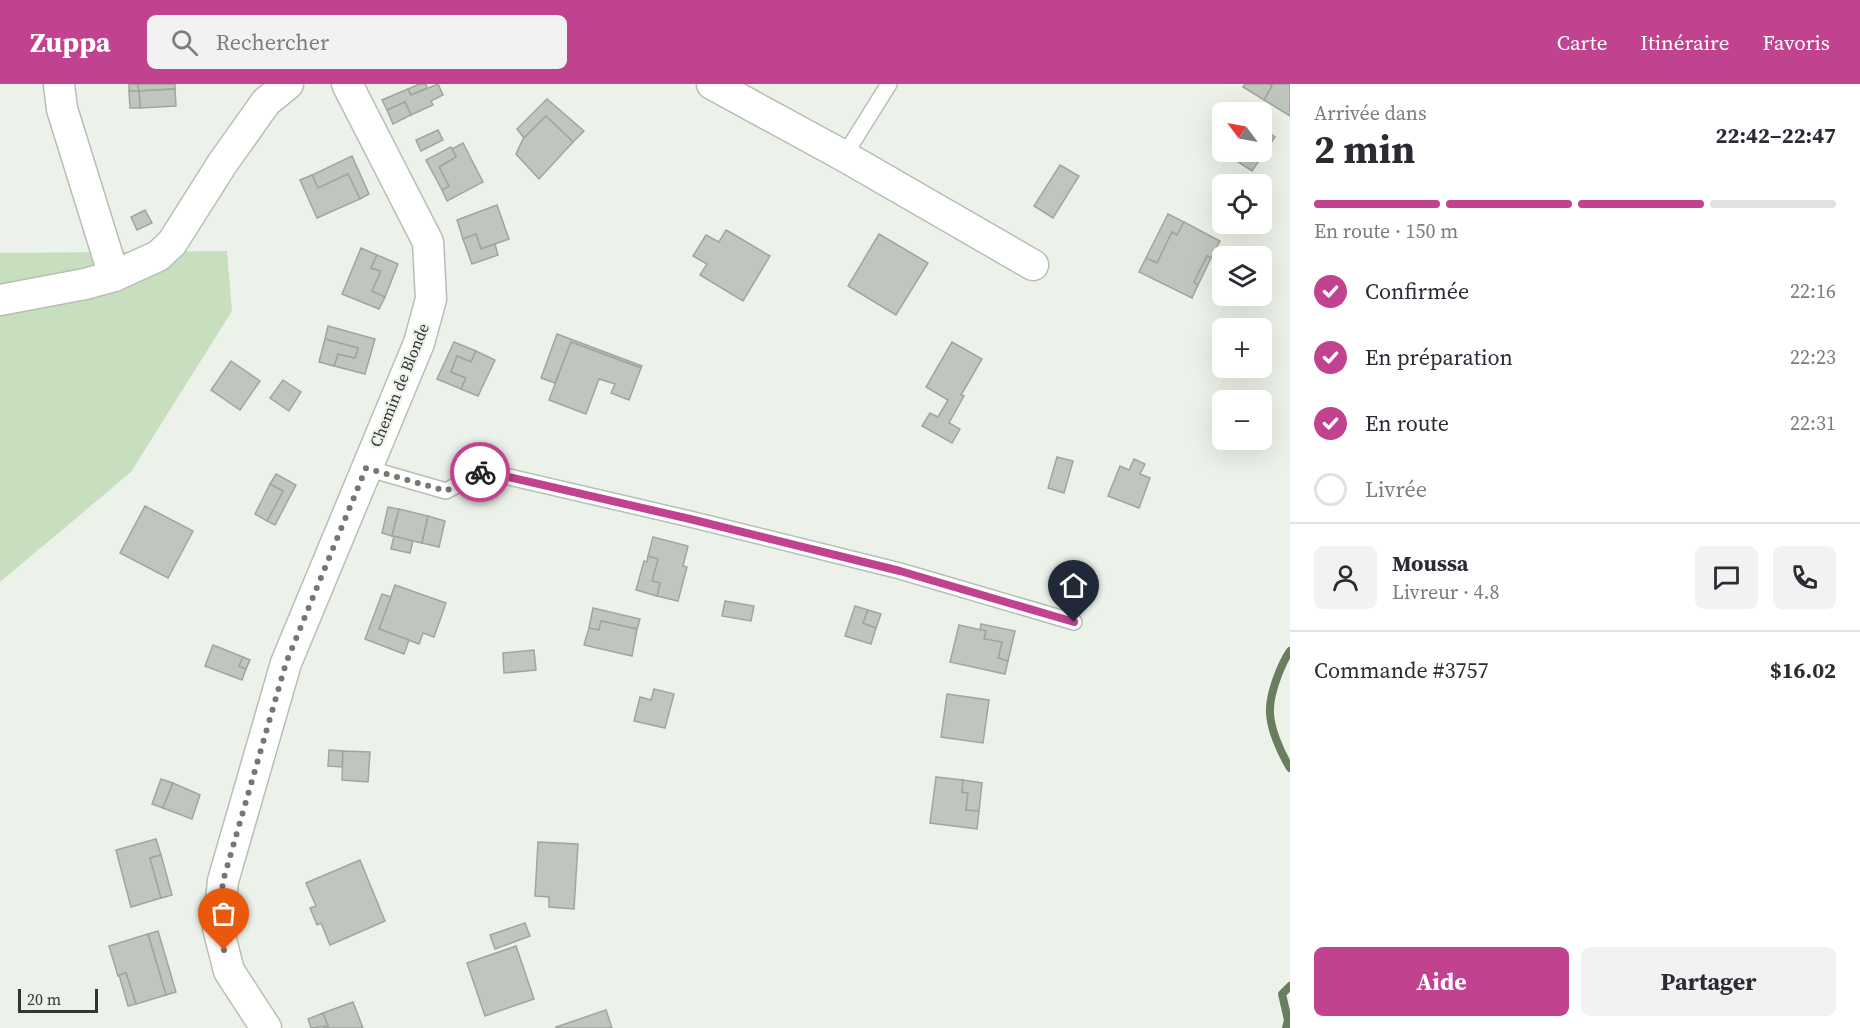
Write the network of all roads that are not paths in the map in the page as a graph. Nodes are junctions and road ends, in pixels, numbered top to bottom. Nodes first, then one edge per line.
1 (60, 84) edge
2 (288, 84) edge
3 (347, 84) edge
4 (712, 84) edge
5 (889, 84) edge
6 (844, 156) junction
7 (1033, 265) dead end
8 (114, 276) junction
9 (0, 300) edge
10 (366, 468) junction
11 (1074, 622) dead end
12 (266, 1028) edge

1 - 8 street
2 - 8 street
3 - 10 street, Chemin de Blonde
4 - 6 street
5 - 6 lane
6 - 7 street
8 - 9 street
10 - 11 lane
10 - 12 street, Chemin de Blonde

